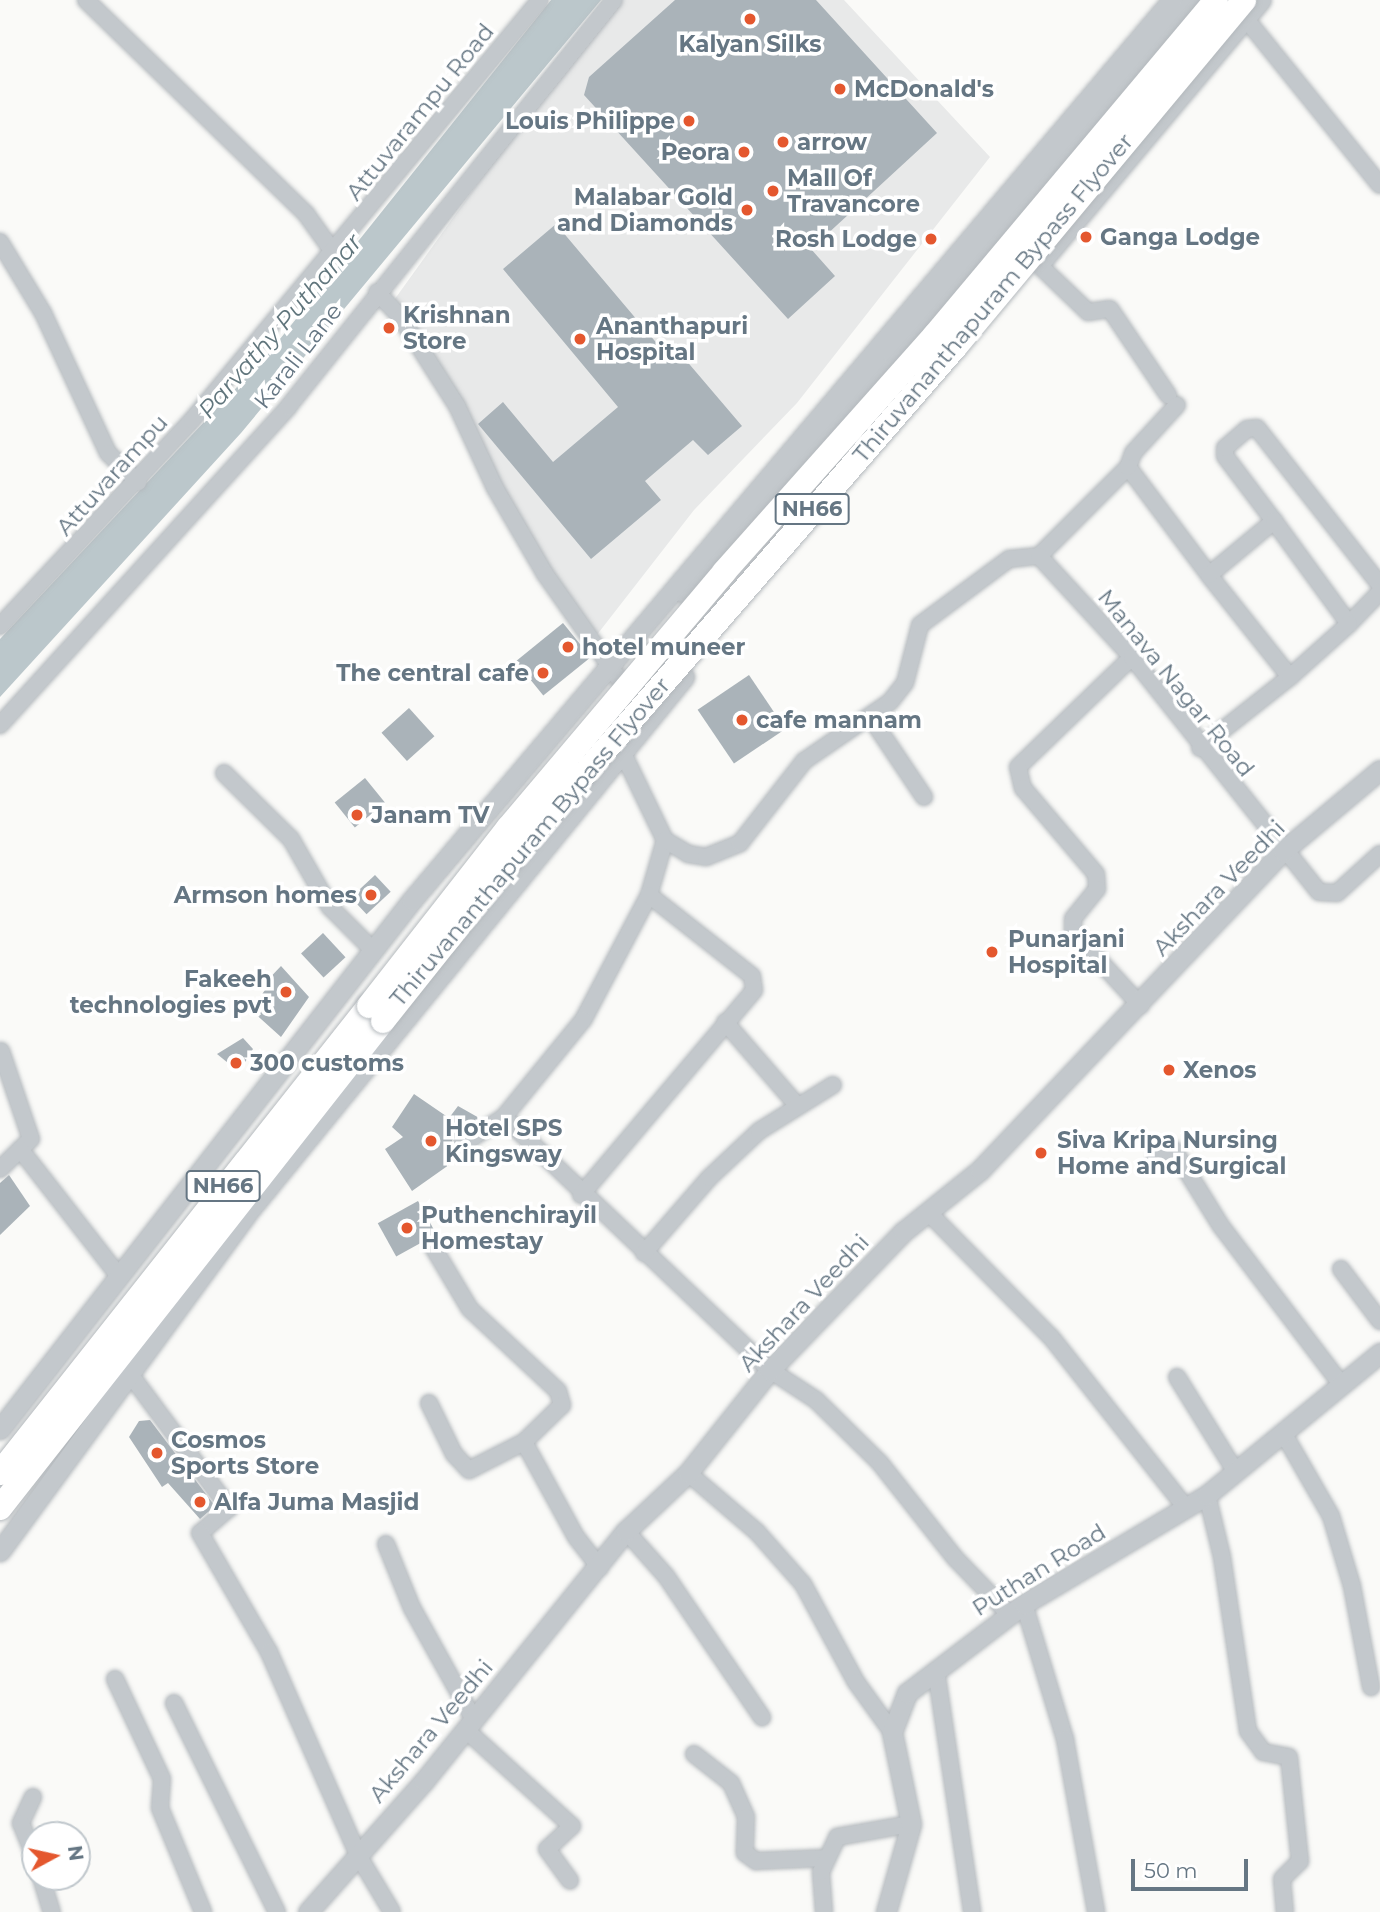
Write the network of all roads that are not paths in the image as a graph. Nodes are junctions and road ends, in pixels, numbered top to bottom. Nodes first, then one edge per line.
1 (86, 0) edge
2 (540, 0) edge
3 (614, 0) edge
4 (1172, 0) edge
5 (1194, 0) edge
6 (1216, 0) edge
7 (1261, 0) edge
8 (1156, 9) edge
9 (1245, 9) edge
10 (1380, 185) edge
11 (0, 242) edge
12 (334, 253) junction
13 (1039, 265) junction
14 (377, 292) junction
15 (1128, 467) junction
16 (138, 482) junction
17 (1274, 521) junction
18 (1039, 556) junction
19 (1209, 575) junction
20 (1380, 585) edge
21 (1380, 592) edge
22 (656, 605) junction
23 (1349, 624) junction
24 (0, 626) edge
25 (1132, 657) junction
26 (611, 661) junction
27 (1290, 677) junction
28 (666, 698) junction
29 (570, 712) junction
30 (871, 718) junction
31 (0, 725) edge
32 (1200, 748) junction
33 (620, 754) junction
34 (1380, 770) edge
35 (223, 773) dead end
36 (924, 797) dead end
37 (665, 840) junction
38 (1283, 851) junction
39 (1380, 855) edge
40 (649, 895) junction
41 (373, 950) junction
42 (1141, 1006) junction
43 (376, 1014) junction
44 (724, 1022) junction
45 (1, 1051) edge
46 (833, 1085) dead end
47 (796, 1104) junction
48 (504, 1118) junction
49 (461, 1145) dead end
50 (20, 1149) junction
51 (1156, 1158) dead end
52 (0, 1169) edge
53 (581, 1195) junction
54 (928, 1212) junction
55 (433, 1247) dead end
56 (644, 1253) junction
57 (1340, 1269) dead end
58 (118, 1275) junction
59 (1380, 1321) edge
60 (1380, 1353) edge
61 (770, 1370) junction
62 (130, 1374) junction
63 (1177, 1377) dead end
64 (1340, 1383) junction
65 (429, 1403) dead end
66 (0, 1429) edge
67 (1284, 1436) junction
68 (524, 1442) junction
69 (1236, 1472) junction
70 (0, 1473) edge
71 (688, 1473) junction
72 (1207, 1495) junction
73 (0, 1508) edge
74 (1186, 1508) junction
75 (626, 1531) junction
76 (386, 1544) dead end
77 (0, 1551) edge
78 (600, 1568) junction
79 (1017, 1609) junction
80 (936, 1671) junction
81 (115, 1679) dead end
82 (1371, 1687) dead end
83 (174, 1703) dead end
84 (762, 1717) dead end
85 (470, 1725) junction
86 (892, 1732) junction
87 (694, 1754) dead end
88 (33, 1797) dead end
89 (22, 1821) edge
90 (911, 1824) junction
91 (358, 1855) junction
92 (826, 1858) junction
93 (570, 1881) dead end
94 (45, 1891) edge
95 (52, 1912) edge
96 (203, 1912) edge
97 (278, 1912) edge
98 (308, 1912) edge
99 (392, 1912) edge
100 (824, 1912) edge
101 (886, 1912) edge
102 (972, 1912) edge
103 (1096, 1912) edge
104 (1285, 1912) edge

1 - 12 street
2 - 12 street, Attuvarampu Road
3 - 14 street, Karali Lane
4 - 8 street
5 - 22 street
6 - 43 highway, Thiruvananthapuram Bypass Flyover / NH66, bridge
7 - 9 street
8 - 22 street
9 - 10 street
9 - 13 street
9 - 43 highway, Thiruvananthapuram Bypass Flyover / NH66, bridge
11 - 16 street
12 - 16 street, Attuvarampu
13 - 15 street
13 - 28 street
14 - 26 street
14 - 31 street, Karali Lane
15 - 18 street
15 - 19 street
16 - 24 street, Attuvarampu
17 - 19 street
17 - 20 street
17 - 23 street
18 - 25 street, Manava Nagar Road
18 - 30 street
19 - 27 street
21 - 23 street
22 - 26 street
23 - 27 street
25 - 32 street, Manava Nagar Road
25 - 42 street
26 - 28 street
26 - 29 street
27 - 32 street
28 - 33 street
29 - 33 street
29 - 41 street
30 - 36 street
30 - 37 street
32 - 38 street, Manava Nagar Road
33 - 37 street
33 - 62 street
34 - 38 street, Akshara Veedhi
35 - 41 street
37 - 40 street
38 - 39 street, Manava Nagar Road
38 - 42 street, Akshara Veedhi
40 - 44 street
40 - 48 street
41 - 58 street
42 - 54 street, Akshara Veedhi
43 - 70 highway, Thiruvananthapuram Bypass Flyover / NH66
43 - 73 highway, Thiruvananthapuram Bypass Flyover / NH66
44 - 47 street
44 - 53 street
45 - 50 street
46 - 47 street
47 - 56 street
48 - 49 street
48 - 53 street
50 - 52 street
50 - 58 street
51 - 64 street
53 - 56 street
54 - 61 street, Akshara Veedhi
54 - 74 street
55 - 68 street
56 - 61 street
57 - 59 street
58 - 66 street
60 - 64 street, Puthan Road
61 - 71 street, Akshara Veedhi
61 - 79 street
62 - 77 street
62 - 91 street
63 - 69 street
64 - 67 street, Puthan Road
65 - 68 street
67 - 69 street, Puthan Road
67 - 82 street
68 - 78 street
69 - 72 street, Puthan Road
71 - 75 street, Akshara Veedhi
71 - 86 street
72 - 74 street, Puthan Road
72 - 104 street
74 - 79 street, Puthan Road
75 - 78 street, Akshara Veedhi
75 - 84 street
76 - 85 street
78 - 85 street, Akshara Veedhi
79 - 80 street, Puthan Road
79 - 103 street
80 - 86 street, Puthan Road
80 - 102 street
81 - 96 street
83 - 97 street
85 - 91 street, Akshara Veedhi
85 - 93 street
86 - 90 street
87 - 92 street
88 - 89 street
90 - 92 street
90 - 101 street
91 - 98 street, Akshara Veedhi
91 - 99 street
92 - 100 street
94 - 95 street

